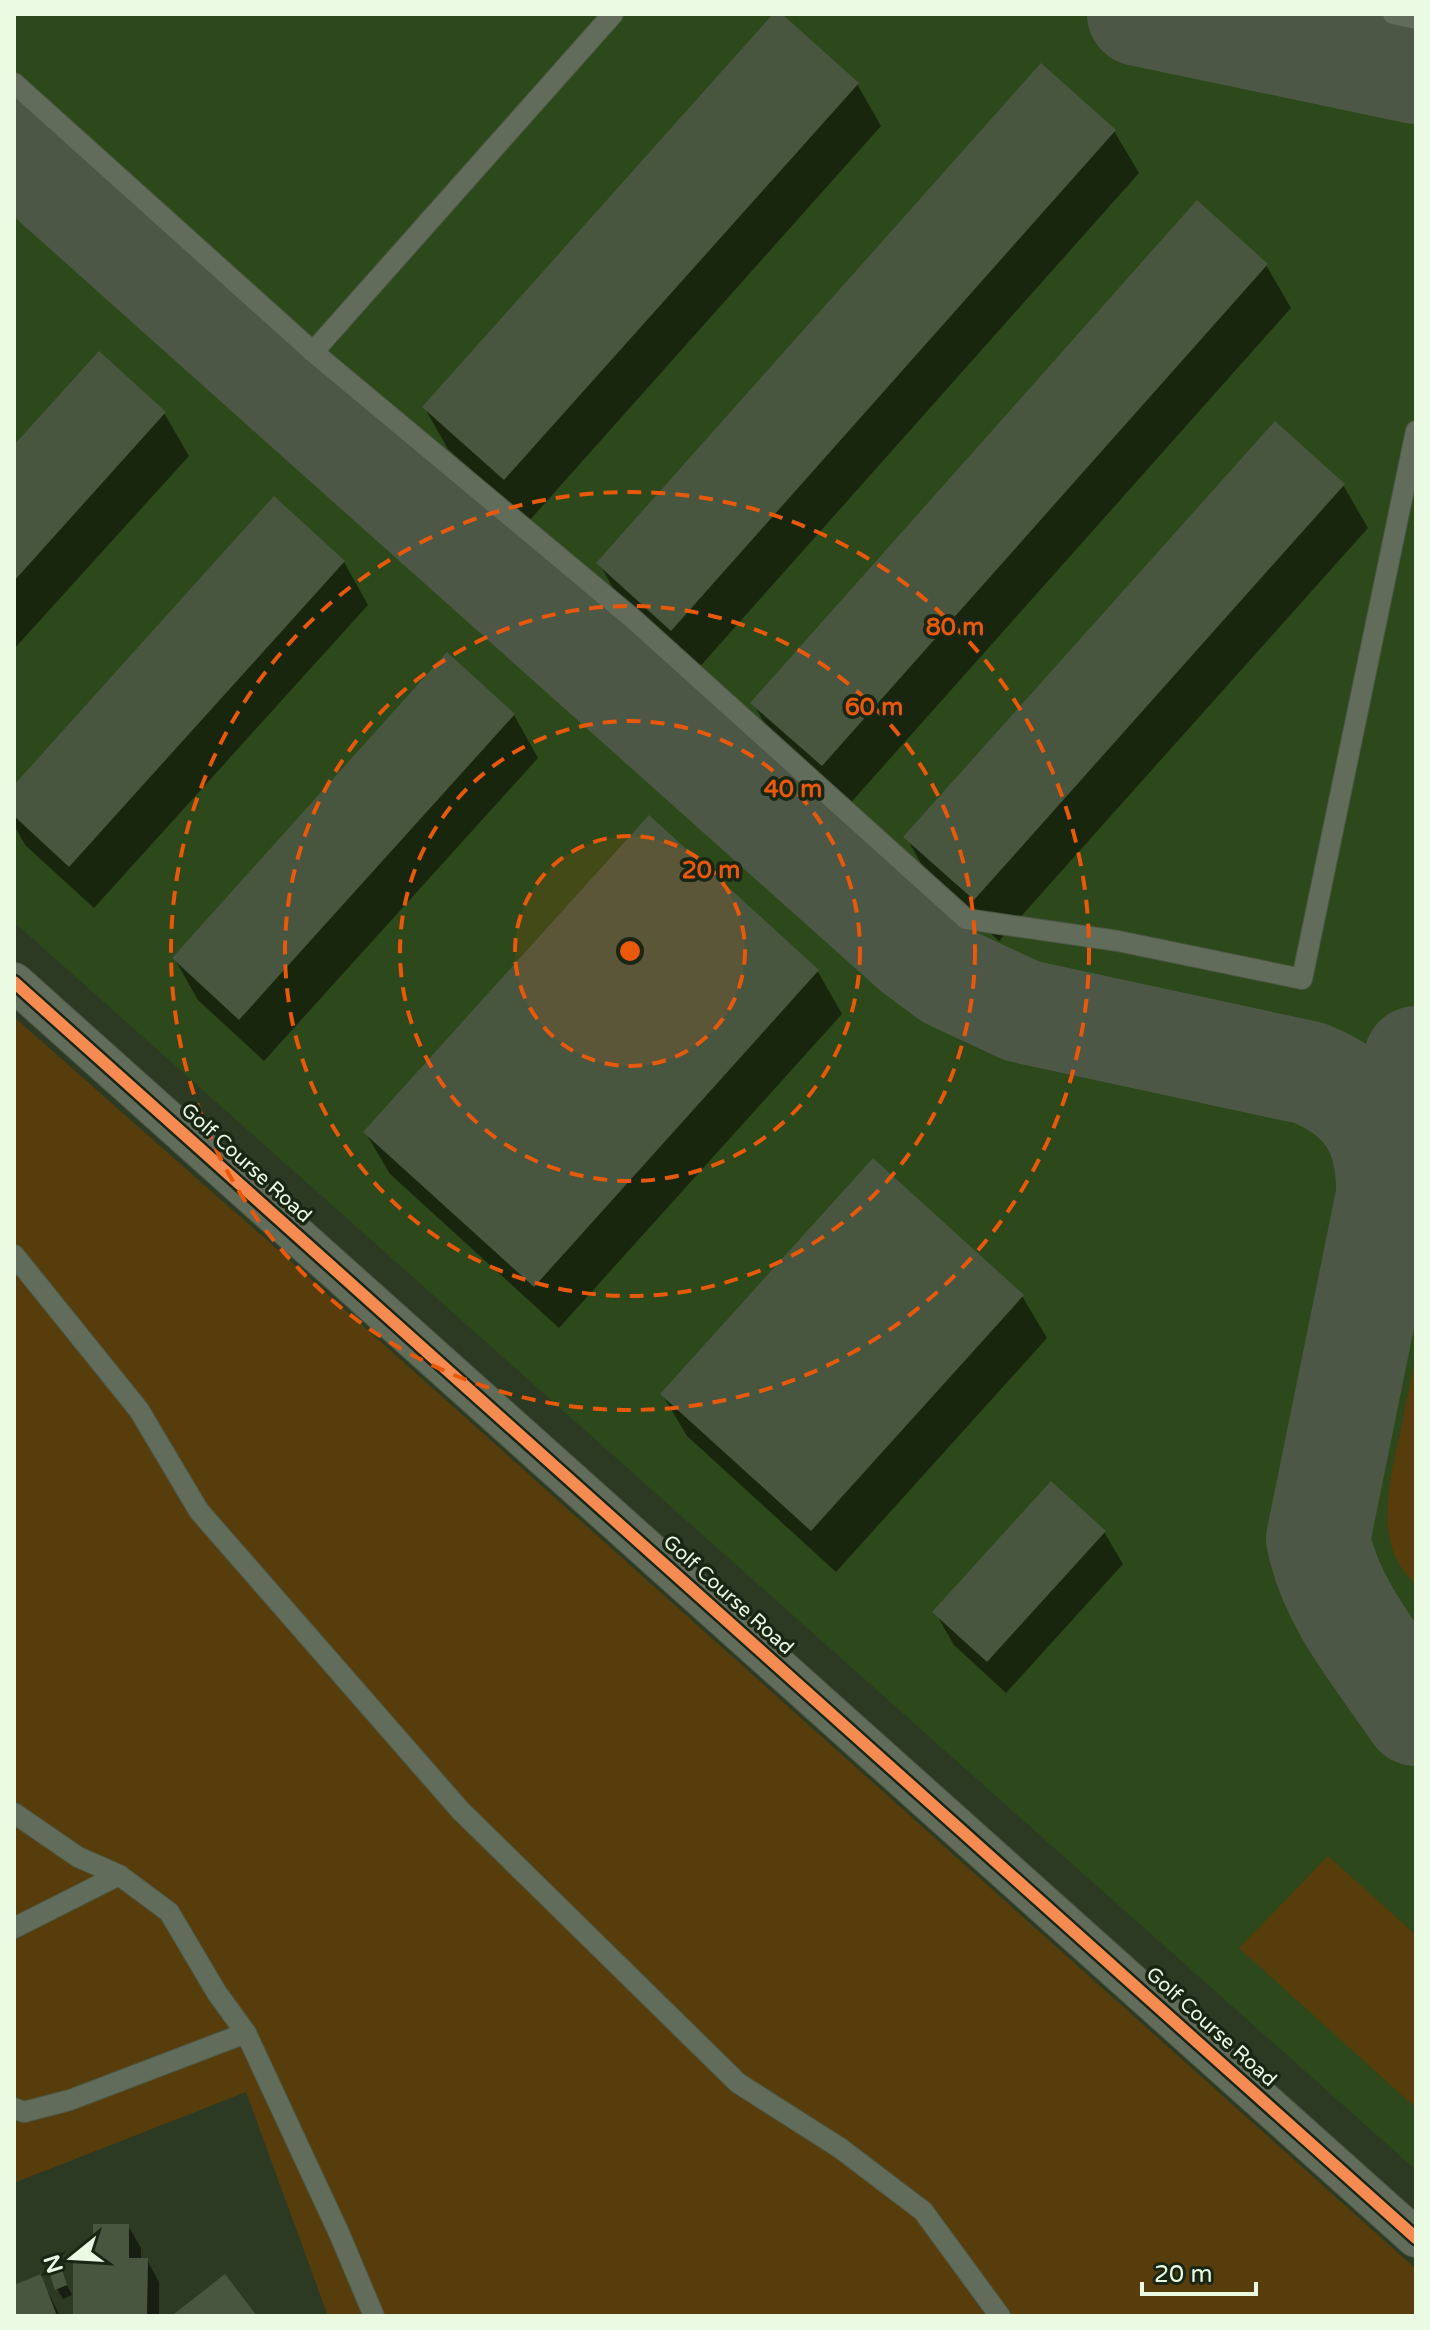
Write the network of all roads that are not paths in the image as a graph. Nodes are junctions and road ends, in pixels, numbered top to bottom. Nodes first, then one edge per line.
1 (613, 14) edge
2 (1393, 14) edge
3 (1416, 19) edge
4 (14, 83) edge
5 (313, 352) junction
6 (1416, 431) edge
7 (14, 982) edge
8 (14, 1255) edge
9 (14, 1813) edge
10 (119, 1875) junction
11 (14, 1928) edge
12 (246, 2033) junction
13 (14, 2108) edge
14 (1416, 2238) edge
15 (374, 2316) edge
16 (1000, 2316) edge

1 - 5 lane
2 - 3 lane
4 - 5 lane
5 - 6 lane
7 - 14 street, Golf Course Road
8 - 16 lane
9 - 10 lane
10 - 11 lane
10 - 12 lane
12 - 13 lane
12 - 15 lane

